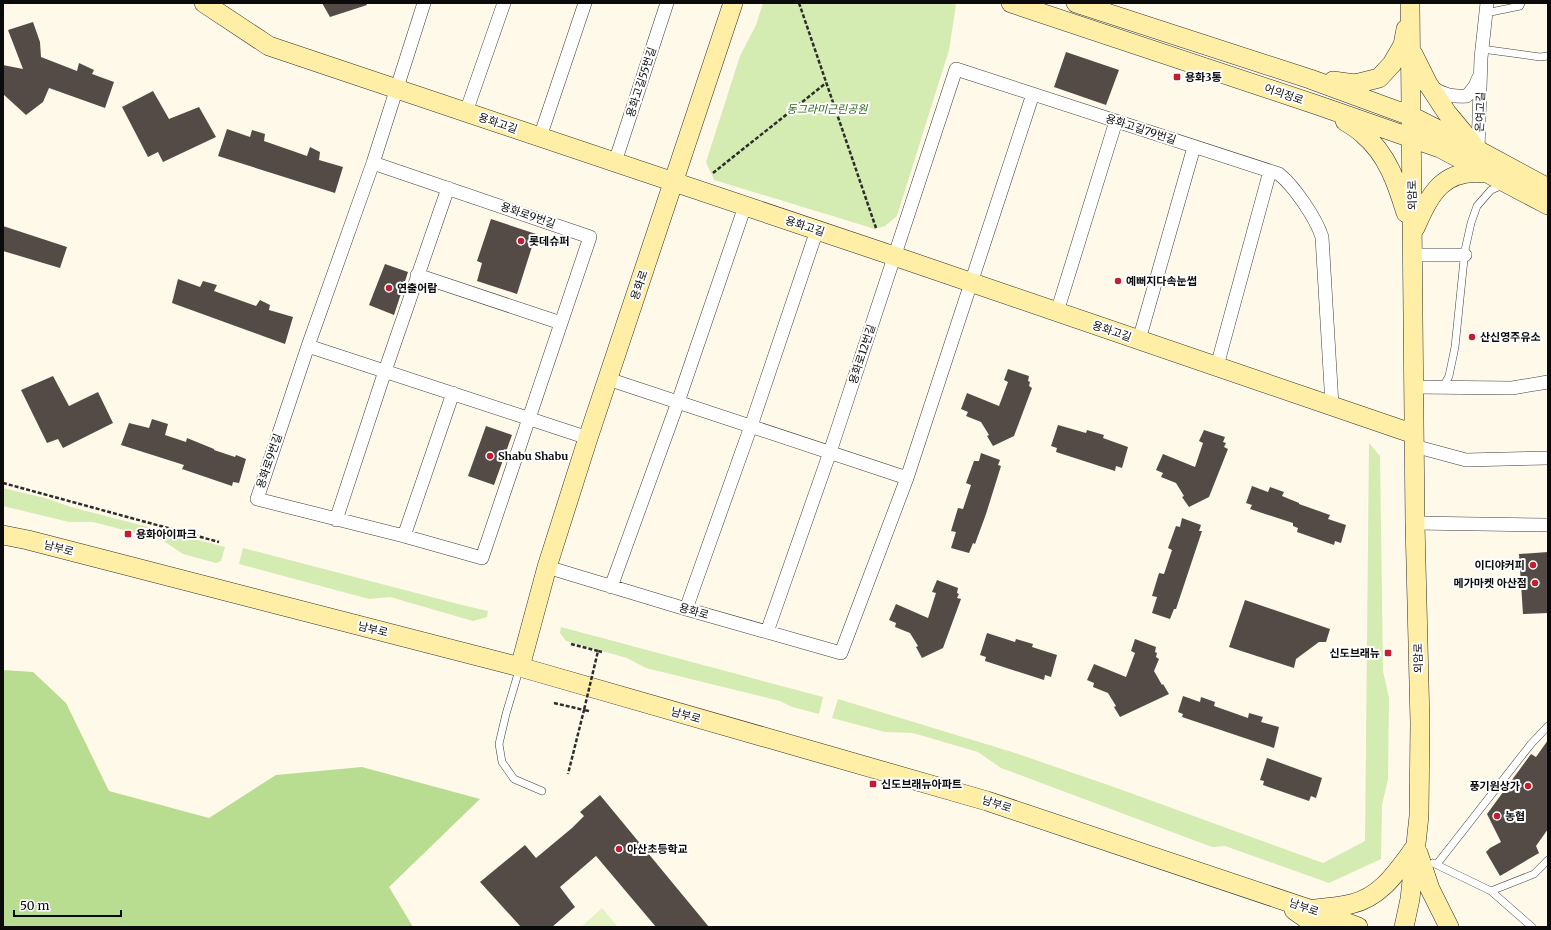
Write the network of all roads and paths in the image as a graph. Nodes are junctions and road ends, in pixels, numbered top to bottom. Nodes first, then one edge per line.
1 (204, 3) edge
2 (424, 3) edge
3 (504, 3) edge
4 (585, 3) edge
5 (667, 3) edge
6 (733, 3) edge
7 (798, 3) edge
8 (1011, 3) edge
9 (1076, 3) edge
10 (1521, 3) edge
11 (1410, 5) edge
12 (1487, 8) edge
13 (1482, 49) junction
14 (1411, 50) junction
15 (1548, 56) edge
16 (1481, 73) junction
17 (1310, 79) junction
18 (826, 83) junction
19 (1428, 84) junction
20 (396, 88) junction
21 (1033, 94) junction
22 (1320, 106) junction
23 (466, 112) junction
24 (1411, 116) junction
25 (1116, 121) junction
26 (540, 137) junction
27 (1412, 138) junction
28 (1194, 147) junction
29 (1478, 150) junction
30 (614, 162) junction
31 (373, 163) junction
32 (1270, 171) junction
33 (713, 173) dead end
34 (1488, 173) junction
35 (674, 182) junction
36 (1507, 183) junction
37 (448, 188) junction
38 (1548, 188) edge
39 (1548, 205) edge
40 (745, 206) junction
41 (876, 228) dead end
42 (817, 230) junction
43 (1412, 233) junction
44 (1413, 255) junction
45 (1465, 255) junction
46 (894, 256) junction
47 (417, 275) junction
48 (972, 283) junction
49 (1057, 312) junction
50 (561, 323) junction
51 (1139, 340) junction
52 (308, 346) junction
53 (1218, 366) junction
54 (385, 371) junction
55 (608, 379) junction
56 (1548, 382) edge
57 (1414, 387) junction
58 (1443, 387) junction
59 (453, 393) junction
60 (678, 402) junction
61 (1332, 405) junction
62 (528, 418) junction
63 (751, 426) junction
64 (588, 438) junction
65 (1414, 440) junction
66 (830, 452) junction
67 (1548, 458) edge
68 (907, 478) junction
69 (3, 483) edge
70 (336, 520) junction
71 (1415, 524) junction
72 (1548, 525) edge
73 (3, 535) edge
74 (404, 536) junction
75 (219, 542) dead end
76 (547, 567) junction
77 (611, 587) junction
78 (686, 609) junction
79 (767, 632) junction
80 (571, 644) dead end
81 (598, 651) junction
82 (602, 652) dead end
83 (520, 667) junction
84 (554, 703) dead end
85 (584, 710) junction
86 (589, 711) dead end
87 (1548, 726) edge
88 (568, 774) dead end
89 (542, 791) dead end
90 (1418, 852) junction
91 (1548, 860) edge
92 (1437, 864) junction
93 (1491, 891) junction
94 (1315, 918) edge
95 (1358, 927) edge
96 (1404, 927) edge
97 (1449, 927) edge
98 (1532, 927) edge

1 - 20 street, 용화고길
2 - 20 street
3 - 23 street
4 - 26 street
5 - 30 street, 용화고길55번길
6 - 35 street, 용화로
7 - 18 path
8 - 22 street, 어의정로
9 - 17 street, 어의정로
10 - 12 lane
11 - 14 street, 외암로
11 - 17 street
12 - 13 street, 온여고길
13 - 15 lane
13 - 16 street, 온여고길
14 - 19 street
14 - 24 street, 외암로
16 - 19 street, 온여고길
16 - 29 street, 온여고길
17 - 24 street, 어의정로
18 - 33 path
18 - 41 path
19 - 29 street
20 - 23 street, 용화고길
20 - 31 street, 용화로9번길
21 - 25 street, 용화고길79번길
21 - 46 street, 용화고길79번길
21 - 48 street
22 - 27 street, 어의정로
22 - 43 street
23 - 26 street, 용화고길
24 - 27 street, 외암로
24 - 29 street, 어의정로
25 - 28 street, 용화고길79번길
25 - 49 street
26 - 30 street, 용화고길
27 - 34 street, 어의정로
27 - 43 street, 외암로
28 - 32 street, 용화고길79번길
28 - 51 street
29 - 38 street, 어의정로
30 - 35 street, 용화고길
31 - 37 street, 용화로9번길
31 - 52 street, 용화로9번길
32 - 53 street
32 - 61 street, 용화고길79번길
34 - 36 street, 어의정로
34 - 43 street
35 - 40 street, 용화고길
35 - 55 street, 용화로
36 - 39 street, 어의정로
36 - 45 lane
37 - 47 street
37 - 50 street, 용화로9번길
40 - 42 street, 용화고길
40 - 60 street
42 - 46 street, 용화고길
42 - 63 street
43 - 44 street, 외암로
44 - 45 street
44 - 57 street, 외암로
45 - 58 lane
46 - 48 street, 용화고길
46 - 66 street, 용화로12번길
47 - 50 street
47 - 54 street
48 - 49 street, 용화고길
48 - 68 street
49 - 51 street, 용화고길
50 - 62 street, 용화로9번길
51 - 53 street, 용화고길
52 - 54 street
52 - 70 street, 용화로9번길
53 - 61 street, 용화고길
54 - 59 street
54 - 70 street
55 - 60 street
55 - 64 street, 용화로
56 - 58 street
57 - 58 street
57 - 65 street, 외암로
59 - 62 street
59 - 74 street
60 - 63 street
60 - 77 street
61 - 65 street, 용화고길
62 - 64 street
62 - 74 street, 용화로9번길
63 - 66 street
63 - 78 street
64 - 76 street, 용화로
65 - 67 street
65 - 71 street, 외암로
66 - 68 street
66 - 79 street, 용화로12번길
68 - 79 street, 용화로
69 - 75 path
70 - 74 street, 용화로9번길
71 - 72 street
71 - 90 street, 외암로
73 - 83 street, 남부로
76 - 77 street, 용화로
76 - 83 street, 용화로
77 - 78 street, 용화로
78 - 79 street, 용화로
80 - 81 path
81 - 82 path, bridge
81 - 85 path, bridge
83 - 89 lane
83 - 94 street, 남부로
84 - 85 path
85 - 86 path, bridge
85 - 88 path
87 - 92 lane
90 - 92 lane
90 - 94 street
90 - 96 street, 외암로
90 - 97 street
91 - 93 lane
92 - 93 lane
93 - 98 lane
94 - 95 street, 남부로

